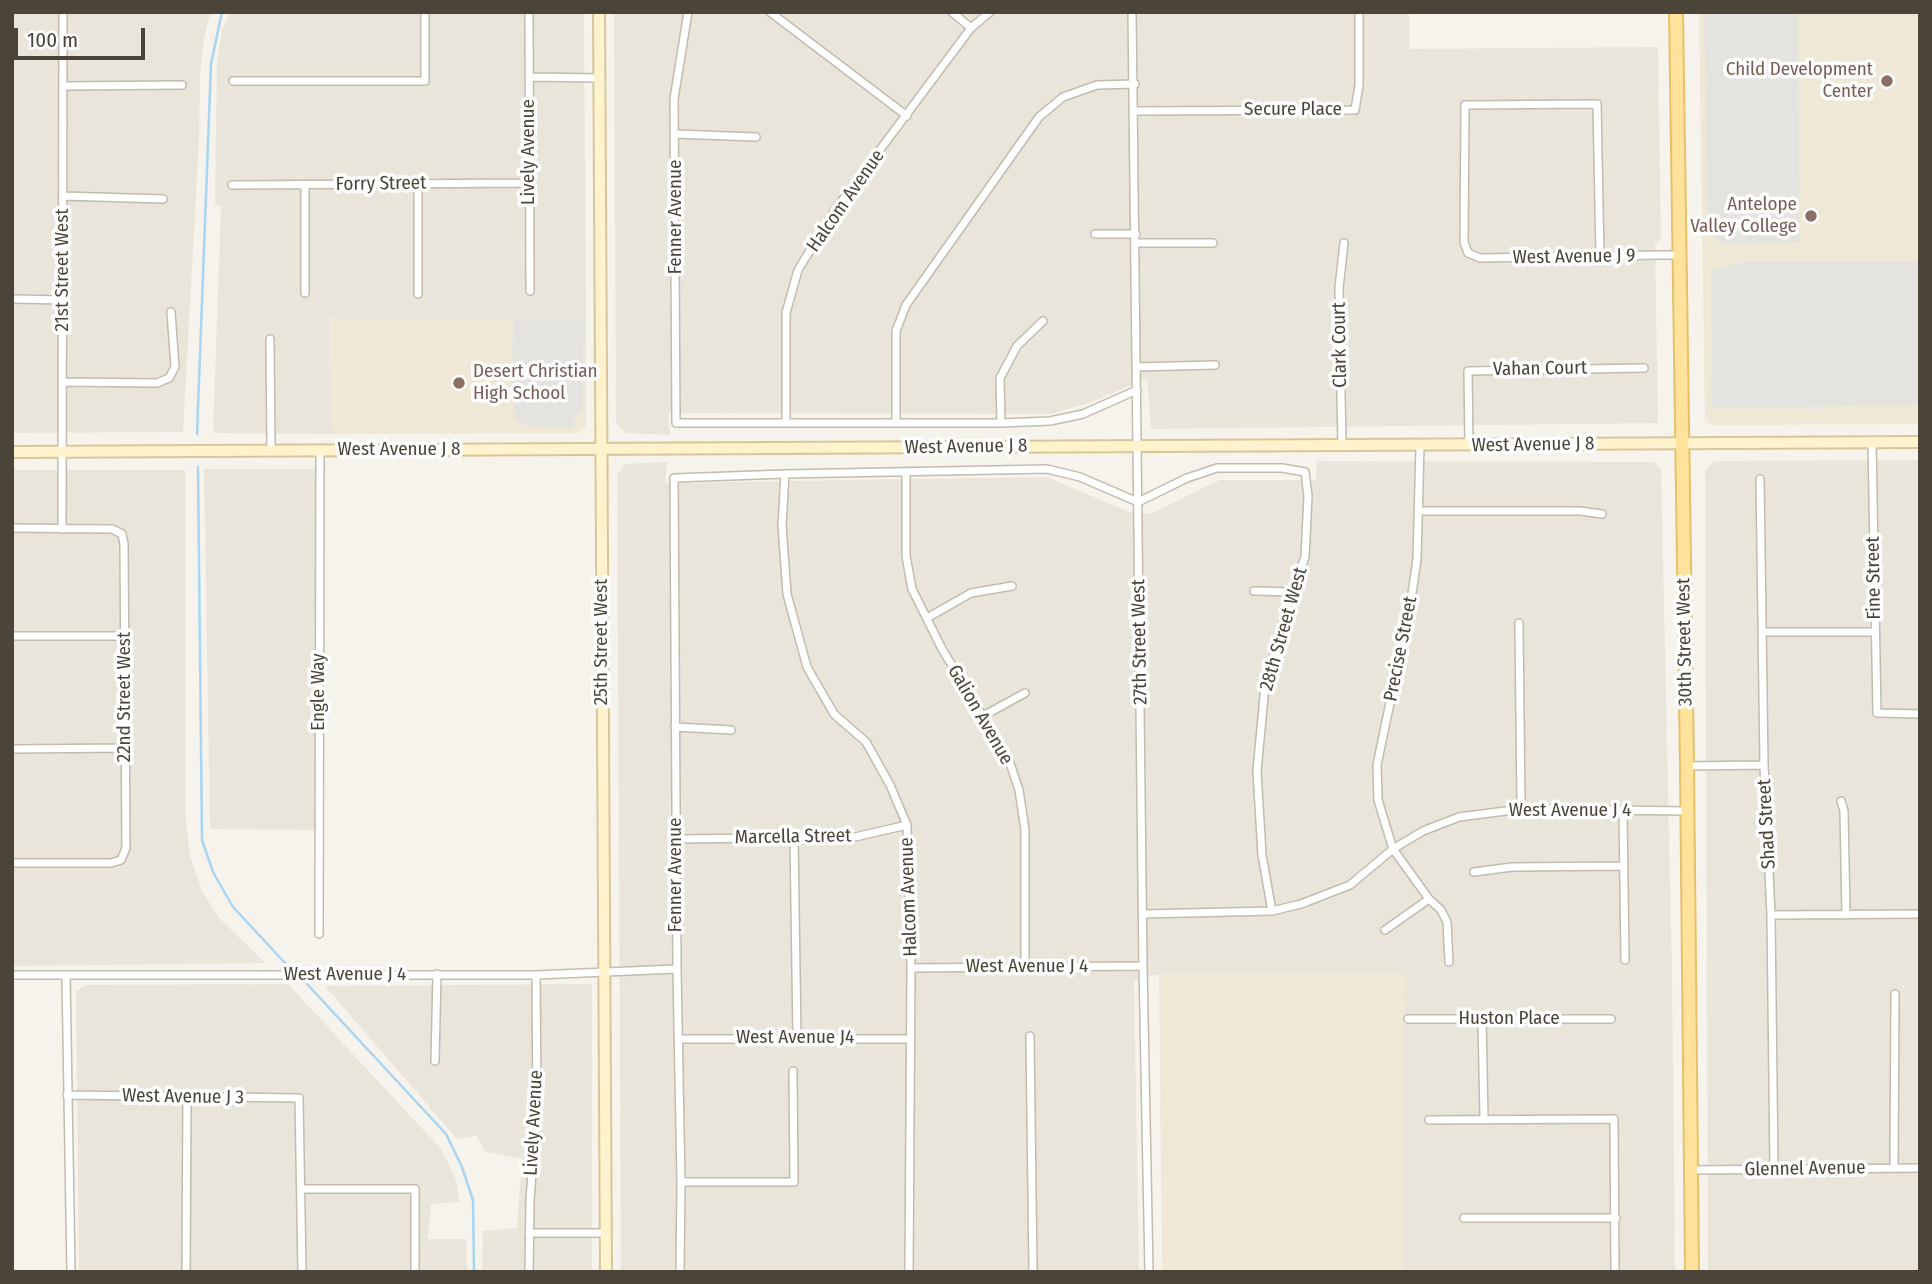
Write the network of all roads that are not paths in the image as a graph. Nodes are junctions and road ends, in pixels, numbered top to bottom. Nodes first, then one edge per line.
1 (63, 12) edge
2 (425, 12) edge
3 (529, 12) edge
4 (599, 12) edge
5 (688, 12) edge
6 (770, 12) edge
7 (952, 12) edge
8 (990, 12) edge
9 (1132, 12) edge
10 (1359, 12) edge
11 (1676, 12) edge
12 (971, 28) junction
13 (529, 77) junction
14 (600, 78) junction
15 (233, 81) dead end
16 (1135, 84) junction
17 (182, 85) dead end
18 (64, 86) junction
19 (1134, 111) junction
20 (907, 116) junction
21 (676, 134) junction
22 (756, 136) dead end
23 (418, 183) junction
24 (529, 183) junction
25 (232, 185) dead end
26 (305, 185) junction
27 (63, 196) junction
28 (163, 198) dead end
29 (1095, 234) dead end
30 (1136, 234) junction
31 (1136, 243) junction
32 (1213, 243) dead end
33 (1344, 243) dead end
34 (1680, 255) junction
35 (1600, 256) junction
36 (530, 291) dead end
37 (305, 293) dead end
38 (418, 294) dead end
39 (12, 299) edge
40 (64, 300) junction
41 (171, 312) dead end
42 (1043, 321) dead end
43 (270, 339) dead end
44 (1215, 365) dead end
45 (1137, 367) junction
46 (1644, 368) dead end
47 (64, 382) junction
48 (1137, 390) junction
49 (896, 422) junction
50 (786, 423) junction
51 (1001, 423) junction
52 (1872, 442) junction
53 (1920, 442) edge
54 (1681, 443) junction
55 (1138, 446) junction
56 (1342, 446) junction
57 (1420, 446) junction
58 (1469, 446) junction
59 (271, 450) junction
60 (320, 450) junction
61 (602, 450) junction
62 (12, 452) edge
63 (63, 452) junction
64 (906, 472) junction
65 (785, 474) junction
66 (1760, 479) dead end
67 (1138, 502) junction
68 (1419, 511) junction
69 (1602, 514) dead end
70 (12, 528) edge
71 (62, 529) junction
72 (1012, 586) dead end
73 (1254, 591) dead end
74 (1292, 592) junction
75 (927, 618) junction
76 (1519, 623) dead end
77 (1762, 632) junction
78 (1875, 632) junction
79 (12, 636) edge
80 (125, 636) junction
81 (1025, 693) dead end
82 (1920, 714) edge
83 (983, 716) junction
84 (675, 727) junction
85 (731, 730) dead end
86 (125, 748) junction
87 (12, 749) edge
88 (1765, 765) junction
89 (1687, 766) junction
90 (1841, 801) dead end
91 (1521, 809) junction
92 (1623, 811) junction
93 (1688, 811) junction
94 (907, 825) junction
95 (794, 838) junction
96 (677, 839) junction
97 (1393, 849) junction
98 (12, 863) edge
99 (1624, 866) junction
100 (1474, 872) dead end
101 (1429, 899) junction
102 (1272, 911) junction
103 (1143, 914) junction
104 (1920, 914) edge
105 (1771, 915) junction
106 (1846, 915) junction
107 (1385, 930) dead end
108 (318, 934) dead end
109 (1625, 960) dead end
110 (1449, 962) dead end
111 (1143, 966) junction
112 (1025, 967) junction
113 (911, 968) junction
114 (677, 969) junction
115 (603, 971) junction
116 (437, 974) junction
117 (12, 975) edge
118 (66, 975) junction
119 (536, 975) junction
120 (1895, 994) dead end
121 (1408, 1019) dead end
122 (1482, 1019) junction
123 (1611, 1019) dead end
124 (1030, 1035) dead end
125 (797, 1037) junction
126 (678, 1039) junction
127 (911, 1039) junction
128 (435, 1060) dead end
129 (793, 1071) dead end
130 (67, 1096) junction
131 (187, 1097) junction
132 (1484, 1118) junction
133 (1429, 1120) dead end
134 (1894, 1168) junction
135 (1920, 1168) edge
136 (1774, 1169) junction
137 (1691, 1170) junction
138 (681, 1182) junction
139 (302, 1189) junction
140 (1464, 1217) dead end
141 (1616, 1218) junction
142 (528, 1233) junction
143 (605, 1233) junction
144 (71, 1272) edge
145 (187, 1272) edge
146 (302, 1272) edge
147 (415, 1272) edge
148 (529, 1272) edge
149 (606, 1272) edge
150 (680, 1272) edge
151 (909, 1272) edge
152 (1033, 1272) edge
153 (1149, 1272) edge
154 (1615, 1272) edge
155 (1692, 1272) edge

1 - 18 street, 21st Street West
2 - 15 street
3 - 13 street, Lively Avenue
4 - 14 street, 25th Street West
5 - 21 street, Fenner Avenue
6 - 20 street
7 - 12 street
8 - 12 street, Halcom Avenue
9 - 16 street, 27th Street West
10 - 19 street, Secure Place
11 - 34 main road, 30th Street West
12 - 20 street, Halcom Avenue
13 - 14 street
13 - 24 street, Lively Avenue
14 - 61 street, 25th Street West
16 - 19 street, 27th Street West
16 - 49 street
17 - 18 street
18 - 27 street, 21st Street West
19 - 30 street, 27th Street West
20 - 50 street, Halcom Avenue
21 - 22 street
21 - 50 street, Fenner Avenue
23 - 24 street, Forry Street
23 - 26 street, Forry Street
23 - 38 street
24 - 36 street, Lively Avenue
25 - 26 street, Forry Street
26 - 37 street
27 - 28 street
27 - 40 street, 21st Street West
29 - 30 street
30 - 31 street, 27th Street West
31 - 32 street
31 - 45 street, 27th Street West
33 - 56 street, Clark Court
34 - 35 street, West Avenue J 9
34 - 54 main road, 30th Street West
35 - 35 street, West Avenue J 9
39 - 40 street
40 - 47 street, 21st Street West
41 - 47 street
42 - 51 street
43 - 59 street
44 - 45 street
45 - 48 street, 27th Street West
46 - 58 street, Vahan Court
47 - 63 street, 21st Street West
48 - 51 street
48 - 55 street, 27th Street West
49 - 50 street
49 - 51 street
52 - 53 street, West Avenue J 8
52 - 54 street, West Avenue J 8
52 - 78 street, Fine Street
54 - 58 street, West Avenue J 8
54 - 89 main road, 30th Street West
55 - 56 street, West Avenue J 8
55 - 61 street, West Avenue J 8
55 - 67 street, 27th Street West
56 - 57 street, West Avenue J 8
57 - 58 street, West Avenue J 8
57 - 68 street, Precise Street
59 - 60 street, West Avenue J 8
59 - 63 street, West Avenue J 8
60 - 61 street, West Avenue J 8
60 - 108 street, Engle Way
61 - 115 street, 25th Street West
62 - 63 street, West Avenue J 8
63 - 71 street, 21st Street West
64 - 65 street
64 - 67 street
64 - 75 street, Galion Avenue
65 - 84 street, Fenner Avenue
65 - 94 street, Halcom Avenue
66 - 77 street, Shad Street
67 - 74 street, 28th Street West
67 - 103 street, 27th Street West
68 - 69 street
68 - 97 street, Precise Street
70 - 71 street
71 - 80 street, 22nd Street West
72 - 75 street
73 - 74 street
74 - 102 street, 28th Street West
75 - 83 street, Galion Avenue
76 - 91 street
77 - 78 street
77 - 88 street, Shad Street
78 - 82 street, Fine Street
79 - 80 street
80 - 86 street, 22nd Street West
81 - 83 street
83 - 112 street, Galion Avenue
84 - 85 street
84 - 96 street, Fenner Avenue
86 - 87 street
86 - 98 street, 22nd Street West
88 - 89 street
88 - 105 street, Shad Street
89 - 93 main road, 30th Street West
90 - 106 street
91 - 92 street, West Avenue J 4
91 - 97 street, West Avenue J 4
92 - 93 street, West Avenue J 4
92 - 99 street
93 - 137 main road, 30th Street West
94 - 95 street, Marcella Street
94 - 113 street, Halcom Avenue
95 - 96 street, Marcella Street
95 - 125 street
96 - 114 street, Fenner Avenue
97 - 101 street, Precise Street
97 - 102 street, West Avenue J 4
99 - 100 street
99 - 109 street
101 - 107 street
101 - 110 street, Precise Street
102 - 103 street, West Avenue J 4
103 - 111 street, 27th Street West
104 - 106 street
105 - 106 street
105 - 136 street, Shad Street
111 - 112 street, West Avenue J 4
111 - 153 street, 27th Street West
112 - 113 street, West Avenue J 4
113 - 127 street, Halcom Avenue
114 - 115 street, West Avenue J 4
114 - 126 street, Fenner Avenue
115 - 119 street, West Avenue J 4
115 - 143 street, 25th Street West
116 - 118 street, West Avenue J 4
116 - 119 street, West Avenue J 4
116 - 128 street
117 - 118 street, West Avenue J 4
118 - 130 street
119 - 142 street, Lively Avenue
120 - 134 street
121 - 122 street, Huston Place
122 - 123 street, Huston Place
122 - 132 street
124 - 152 street
125 - 126 street, West Avenue J4
125 - 127 street, West Avenue J4
126 - 138 street, Fenner Avenue
127 - 151 street, Halcom Avenue
129 - 138 street
130 - 131 street, West Avenue J 3
130 - 144 street
131 - 139 street, West Avenue J 3
131 - 145 street
132 - 133 street
132 - 141 street
134 - 135 street, Glennel Avenue
134 - 136 street, Glennel Avenue
136 - 137 street, Glennel Avenue
137 - 155 main road, 30th Street West
138 - 150 street, Fenner Avenue
139 - 146 street
139 - 147 street
140 - 141 street
141 - 154 street
142 - 143 street
142 - 148 street, Lively Avenue
143 - 149 street, 25th Street West

